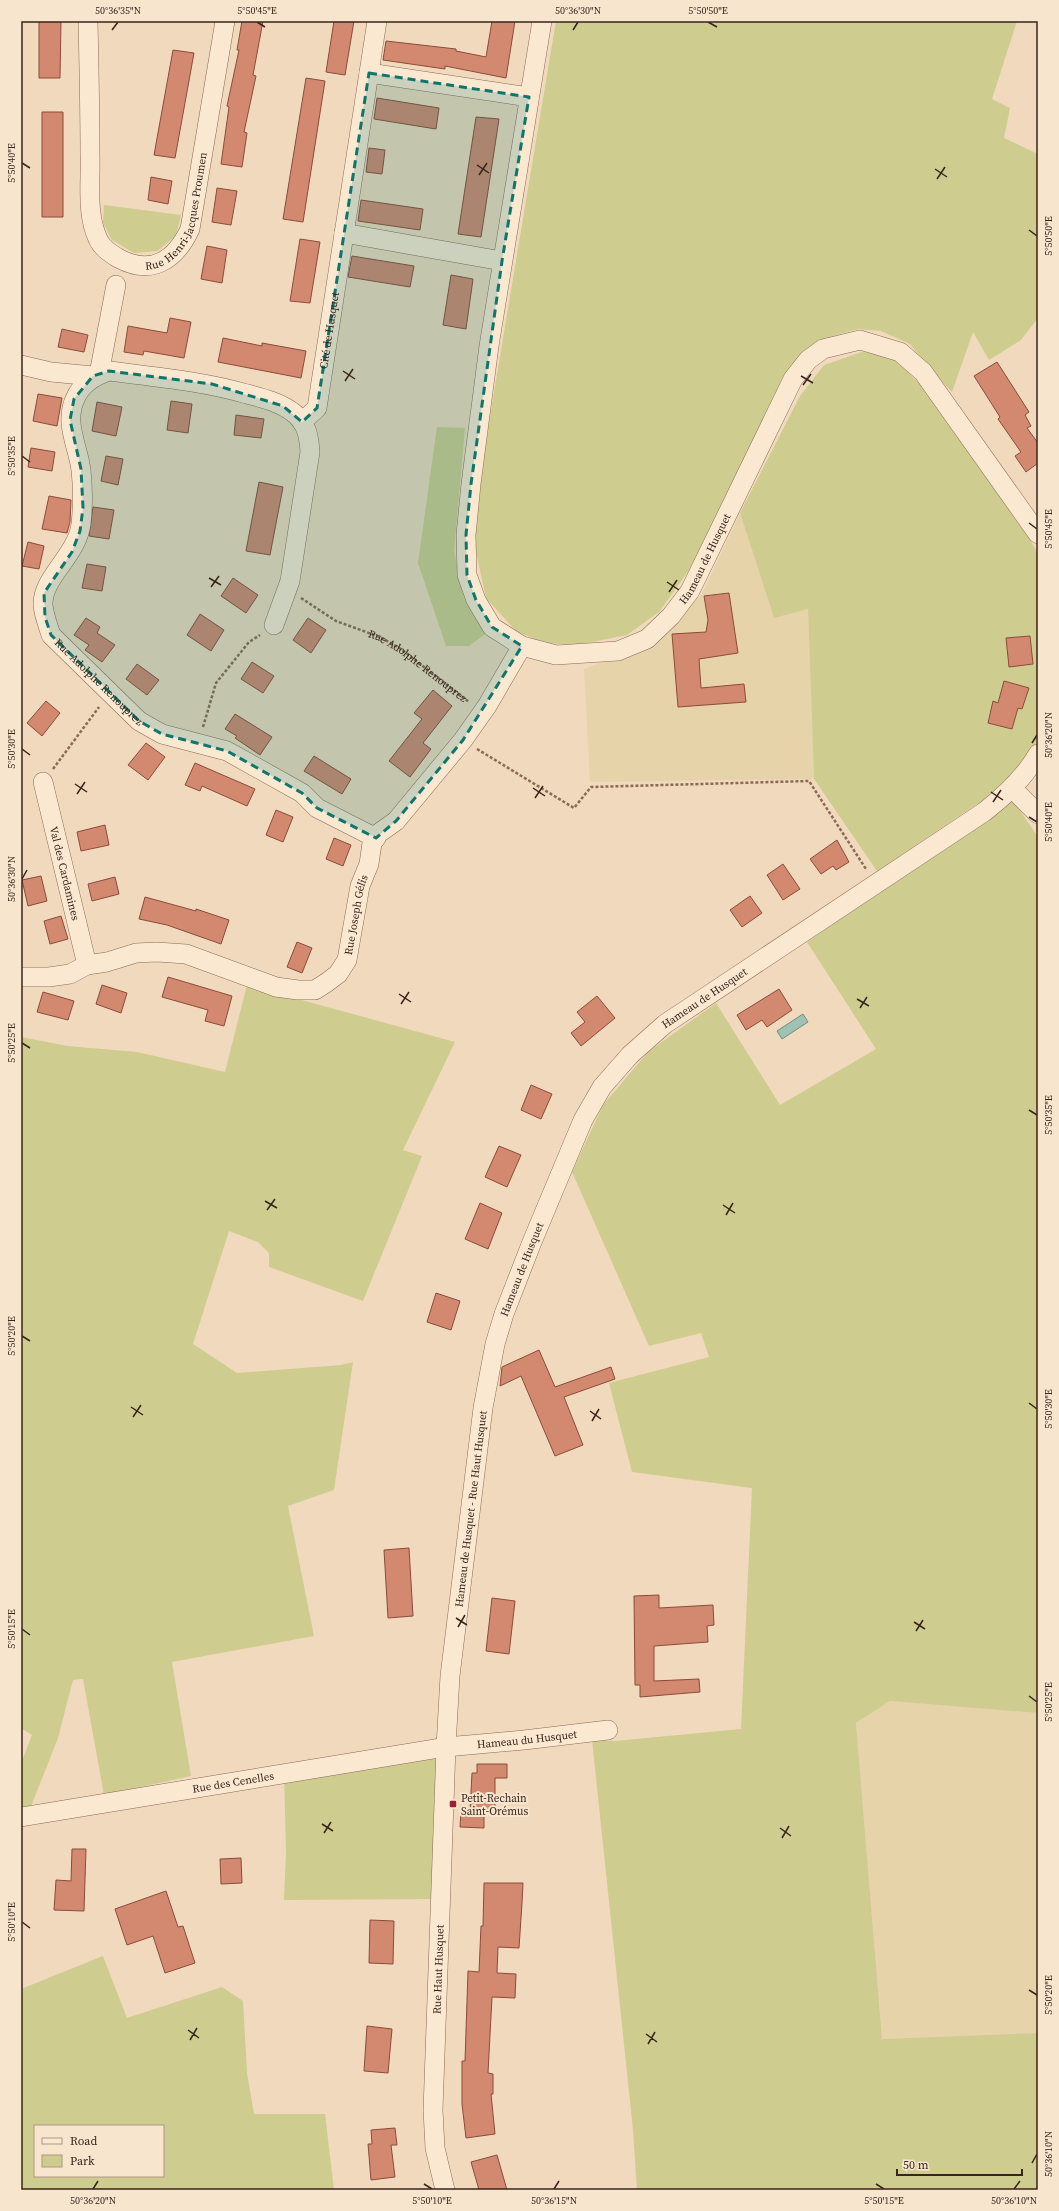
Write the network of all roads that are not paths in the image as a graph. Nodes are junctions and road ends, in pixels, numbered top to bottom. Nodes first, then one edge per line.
1 (88, 21) edge
2 (225, 21) edge
3 (377, 21) edge
4 (541, 22) edge
5 (369, 73) junction
6 (529, 97) junction
7 (344, 233) junction
8 (502, 261) junction
9 (116, 285) dead end
10 (21, 366) edge
11 (96, 375) junction
12 (302, 422) junction
13 (1038, 534) edge
14 (274, 625) road end
15 (522, 646) junction
16 (1038, 754) edge
17 (43, 782) road end
18 (1013, 789) junction
19 (1038, 814) edge
20 (376, 838) junction
21 (87, 965) junction
22 (21, 977) edge
23 (495, 1344) joint
24 (608, 1730) dead end
25 (446, 1747) junction
26 (21, 1817) edge
27 (446, 2190) edge

1 - 2 street, Rue Henri-Jacques Proumen
3 - 5 street, Cité de Husquet
4 - 6 street
5 - 6 street
5 - 7 street, Cité de Husquet
6 - 8 street
7 - 8 street
7 - 12 street, Cité de Husquet
8 - 15 street, Hameau de Husquet
9 - 11 street
10 - 11 street
11 - 12 street
11 - 20 street, Rue Adolphe Renouprez
12 - 14 street
13 - 15 street, Hameau de Husquet
15 - 20 street, Rue Joseph Gélis
16 - 18 street, Hameau de Husquet
17 - 21 street, Val des Cardamines
18 - 19 street
18 - 23 street, Hameau de Husquet
20 - 21 street, Rue Joseph Gélis
21 - 22 street, Rue Joseph Gélis
23 - 25 street, Hameau de Husquet - Rue Haut Husquet
24 - 25 street, Hameau du Husquet
25 - 26 street, Rue des Cenelles
25 - 27 street, Rue Haut Husquet

